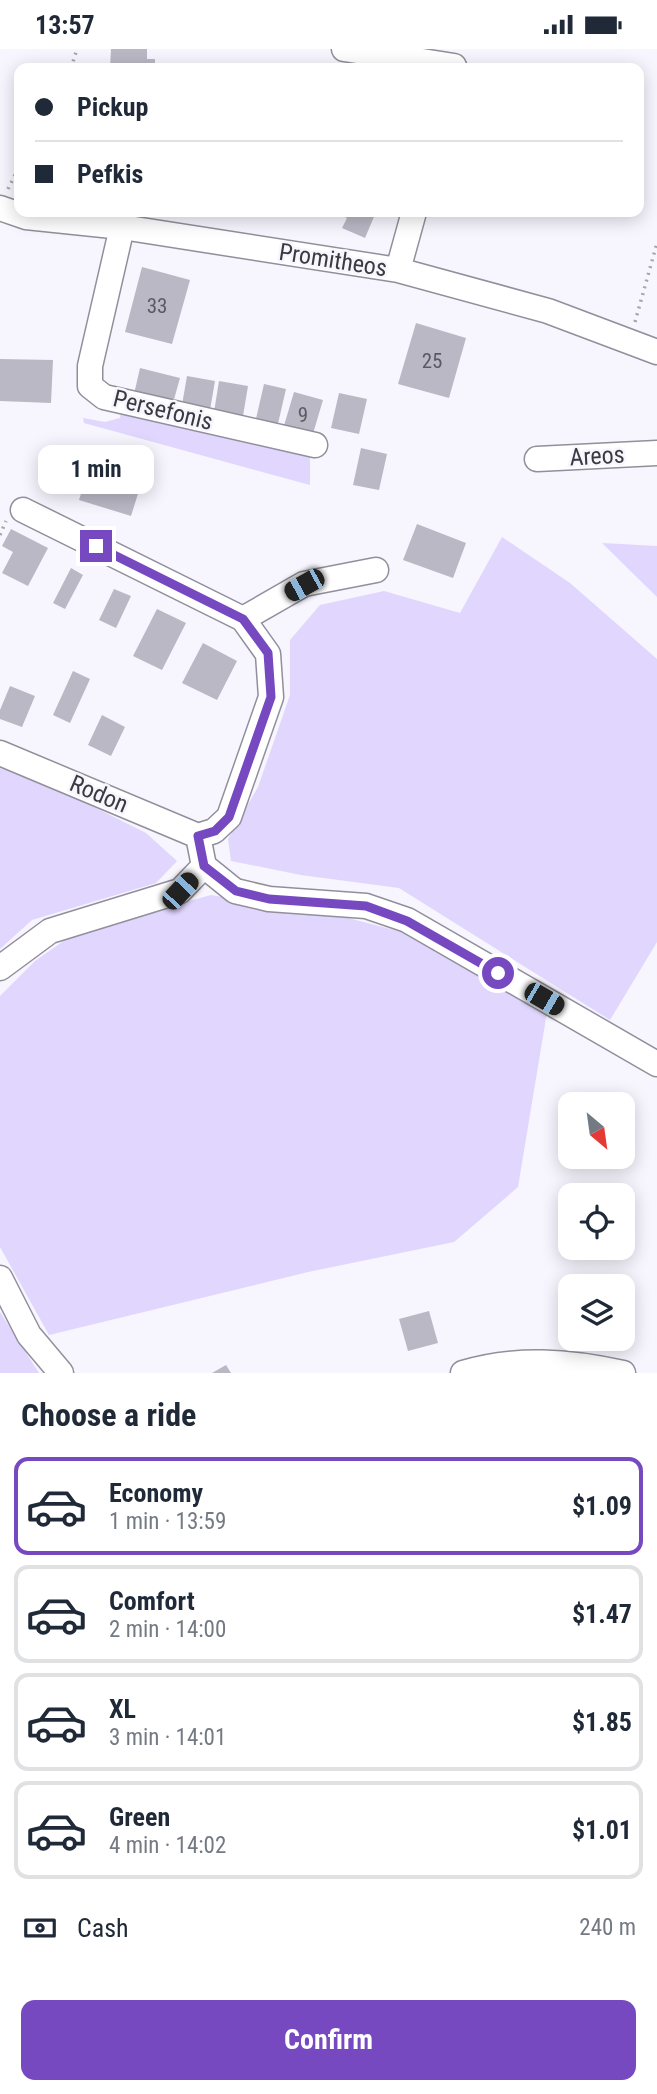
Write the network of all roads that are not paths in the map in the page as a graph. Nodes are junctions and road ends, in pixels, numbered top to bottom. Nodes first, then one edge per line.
1 (344, 49) edge
2 (456, 61) edge
3 (26, 217) edge
4 (413, 217) edge
5 (122, 227) junction
6 (398, 270) junction
7 (657, 352) edge
8 (315, 445) dead end
9 (657, 453) edge
10 (537, 459) dead end
11 (23, 510) dead end
12 (376, 570) dead end
13 (243, 619) junction
14 (0, 753) edge
15 (198, 836) junction
16 (204, 866) junction
17 (0, 968) edge
18 (657, 1064) edge
19 (0, 1278) edge
20 (61, 1373) edge
21 (463, 1373) edge
22 (623, 1373) edge

1 - 2 street
3 - 5 street, Promitheos
4 - 6 street
5 - 6 street, Promitheos
5 - 8 street, Persefonis
6 - 7 street, Promitheos
9 - 10 street, Areos
11 - 13 street
12 - 13 street
13 - 15 street
14 - 15 street, Rodon
15 - 16 street
16 - 17 street
16 - 18 street
19 - 20 street
21 - 22 street

